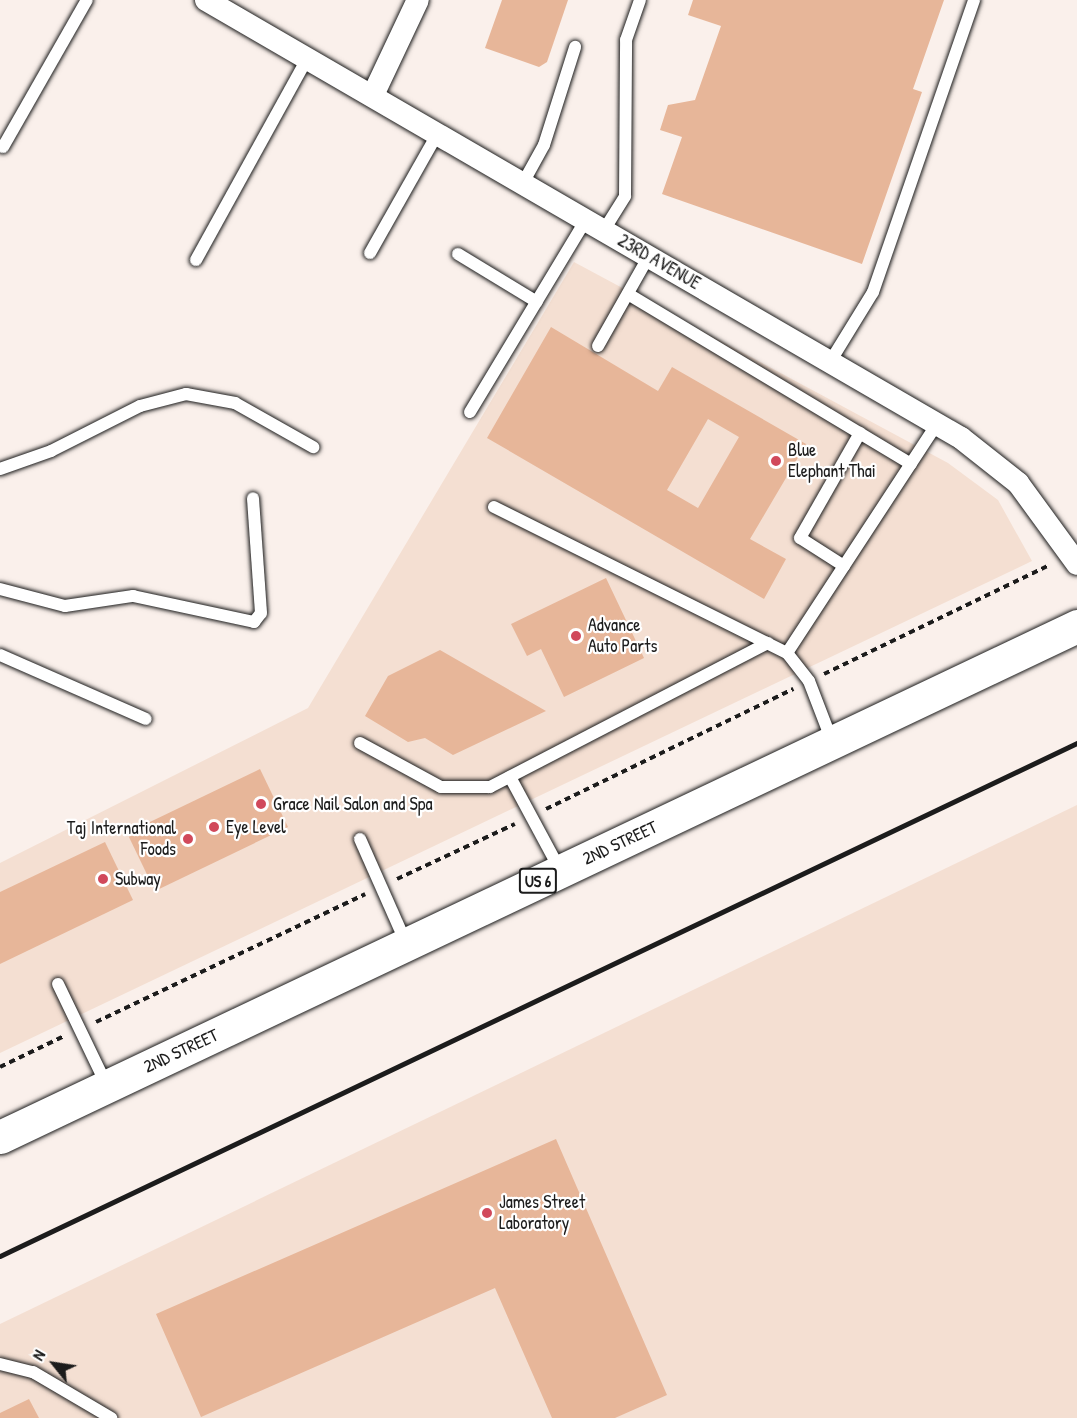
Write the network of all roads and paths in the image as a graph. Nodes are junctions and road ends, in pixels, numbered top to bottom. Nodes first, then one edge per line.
1 (87, 0) edge
2 (206, 0) edge
3 (418, 0) edge
4 (640, 0) edge
5 (974, 0) edge
6 (575, 47) dead end
7 (308, 57) junction
8 (373, 95) junction
9 (438, 133) junction
10 (3, 147) dead end
11 (523, 183) junction
12 (595, 225) junction
13 (370, 253) dead end
14 (458, 254) dead end
15 (649, 256) junction
16 (195, 260) dead end
17 (628, 294) junction
18 (537, 302) junction
19 (598, 346) dead end
20 (830, 362) junction
21 (470, 412) dead end
22 (937, 424) junction
23 (860, 433) junction
24 (313, 447) dead end
25 (911, 464) junction
26 (0, 469) edge
27 (253, 498) dead end
28 (494, 507) dead end
29 (1077, 564) edge
30 (844, 566) junction
31 (0, 589) edge
32 (1077, 626) edge
33 (768, 643) junction
34 (787, 653) junction
35 (0, 655) edge
36 (146, 719) dead end
37 (832, 742) junction
38 (360, 743) dead end
39 (510, 777) junction
40 (360, 839) dead end
41 (561, 871) junction
42 (406, 944) junction
43 (58, 984) dead end
44 (107, 1086) junction
45 (0, 1137) edge
46 (0, 1364) edge
47 (111, 1418) edge

1 - 10 lane
2 - 7 street, 23RD AVENUE
3 - 8 street
4 - 12 lane
5 - 20 lane
6 - 11 lane
7 - 8 street, 23RD AVENUE
7 - 16 lane
8 - 9 street, 23RD AVENUE
9 - 11 street, 23RD AVENUE
9 - 13 lane
11 - 12 street, 23RD AVENUE
12 - 15 street, 23RD AVENUE
12 - 18 lane
14 - 18 lane
15 - 17 lane
15 - 20 street, 23RD AVENUE
17 - 19 lane
17 - 23 lane
18 - 21 lane
20 - 22 street, 23RD AVENUE
22 - 25 lane
22 - 29 street, 23RD AVENUE
23 - 25 lane
23 - 30 lane
24 - 26 lane
25 - 30 lane
27 - 31 lane
28 - 33 lane
30 - 34 lane
32 - 37 main road, 2ND STREET / US 6
33 - 34 lane
33 - 39 lane
34 - 37 lane
35 - 36 lane
37 - 41 main road, 2ND STREET / US 6
38 - 39 lane
39 - 41 lane
40 - 42 lane
41 - 42 main road, 2ND STREET / US 6
42 - 44 main road, 2ND STREET / US 6
43 - 44 lane
44 - 45 main road, 2ND STREET / US 6
46 - 47 lane

